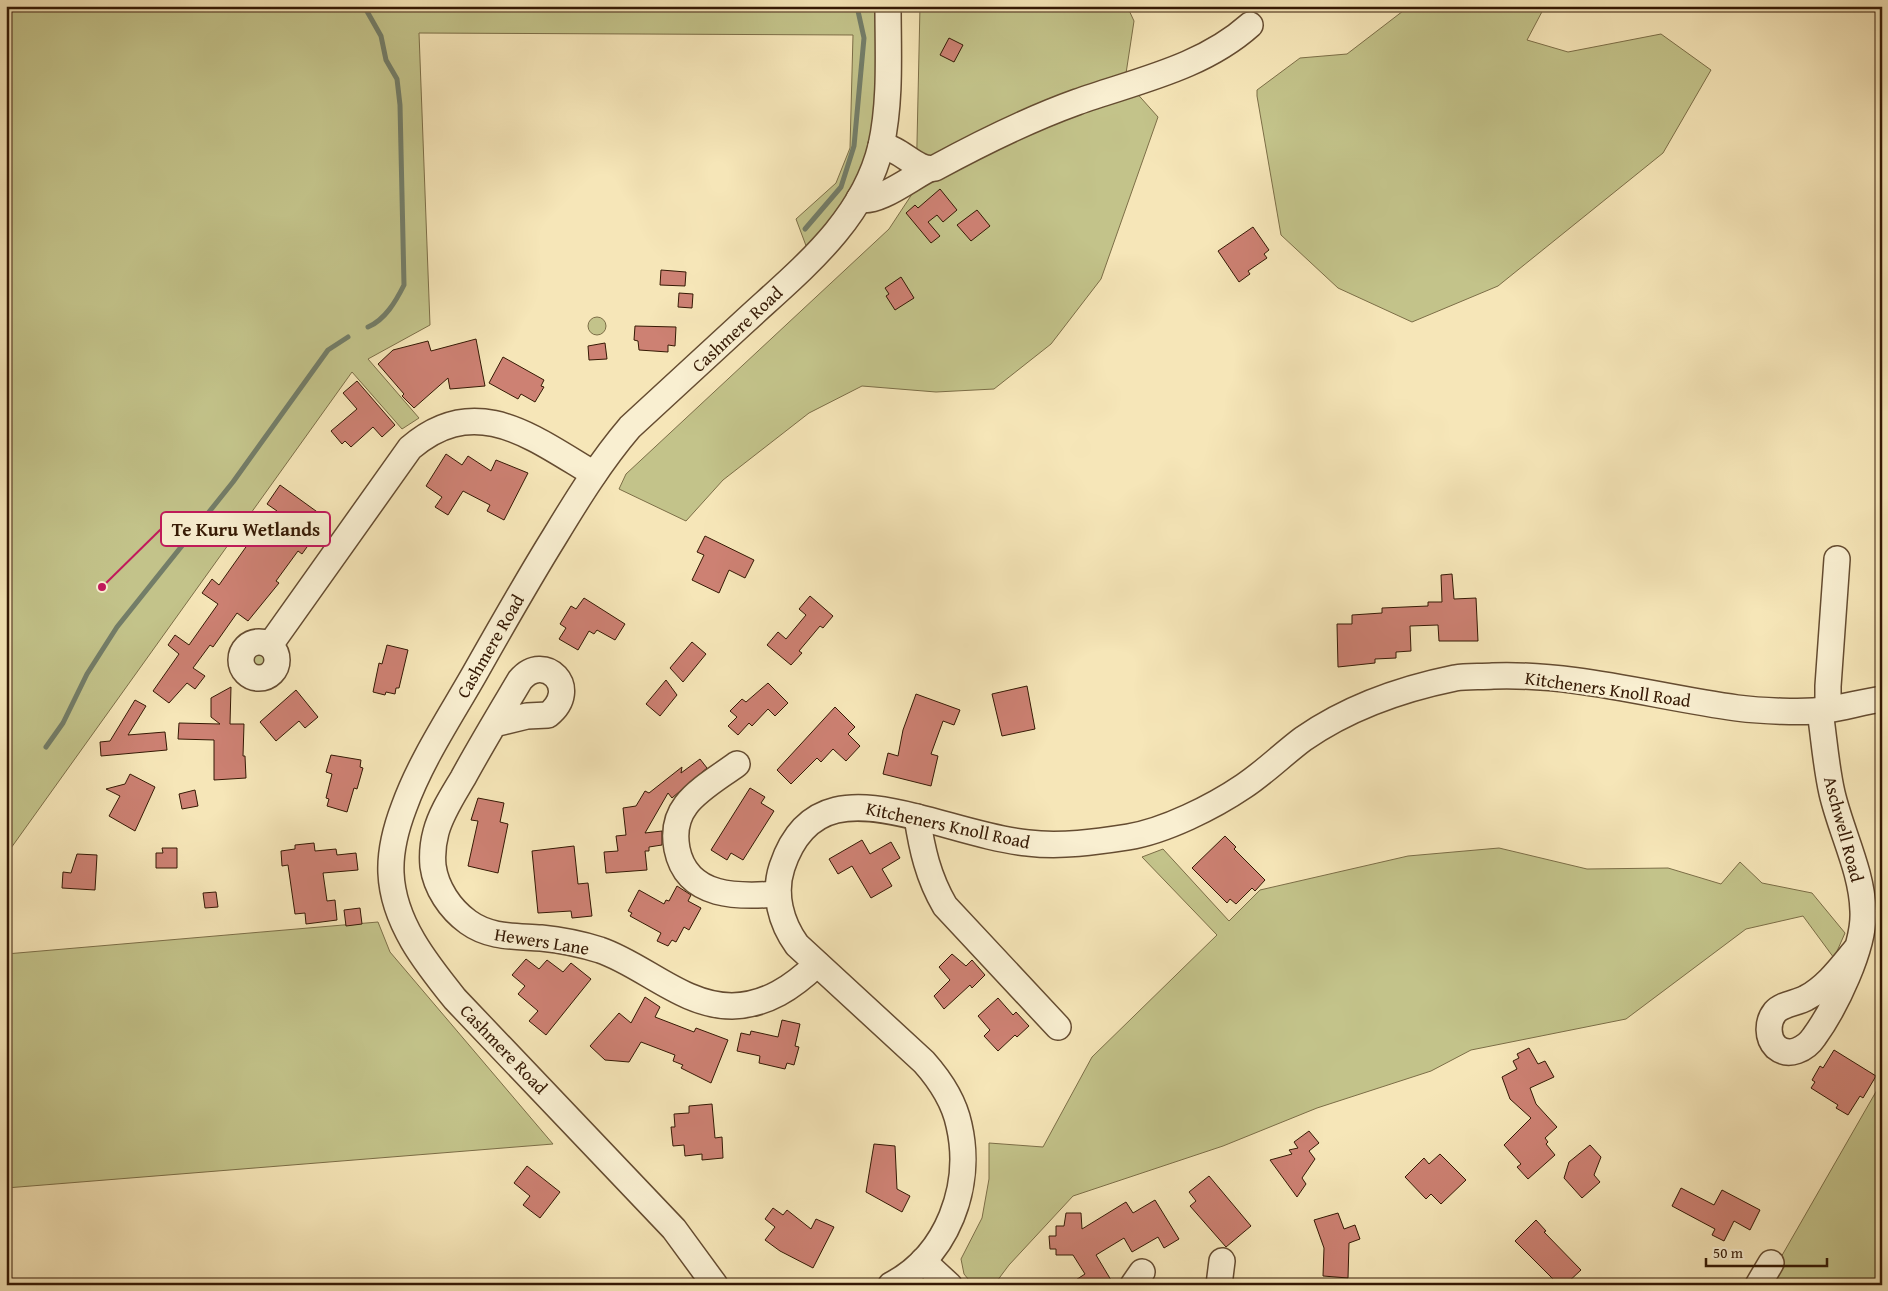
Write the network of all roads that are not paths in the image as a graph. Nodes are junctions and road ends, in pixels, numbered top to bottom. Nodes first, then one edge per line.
1 (888, 6) edge
2 (1250, 25) dead end
3 (881, 146) junction
4 (929, 169) junction
5 (859, 199) junction
6 (594, 474) junction
7 (1837, 559) dead end
8 (270, 645) dead end
9 (1882, 698) edge
10 (1824, 710) junction
11 (494, 724) dead end
12 (737, 764) dead end
13 (917, 817) junction
14 (778, 894) junction
15 (1857, 948) dead end
16 (818, 964) junction
17 (1058, 1027) dead end
18 (923, 1261) junction
19 (1771, 1262) dead end
20 (715, 1285) edge
21 (891, 1285) edge
22 (949, 1285) edge
23 (1758, 1285) edge

1 - 3 street, Cashmere Road
2 - 4 street
3 - 4 street
3 - 5 street, Cashmere Road
4 - 5 street
5 - 6 street, Cashmere Road
6 - 8 street
6 - 20 street, Cashmere Road
7 - 10 street, Aschwell Road
9 - 10 street, Kitcheners Knoll Road
10 - 13 street, Kitcheners Knoll Road
10 - 15 street, Aschwell Road
11 - 16 street, Hewers Lane
12 - 14 street
13 - 14 street, Kitcheners Knoll Road
13 - 17 street
14 - 16 street, Kitcheners Knoll Road
16 - 18 street, Kitcheners Knoll Road
18 - 21 street, Kitcheners Knoll Road
18 - 22 street
19 - 23 street

